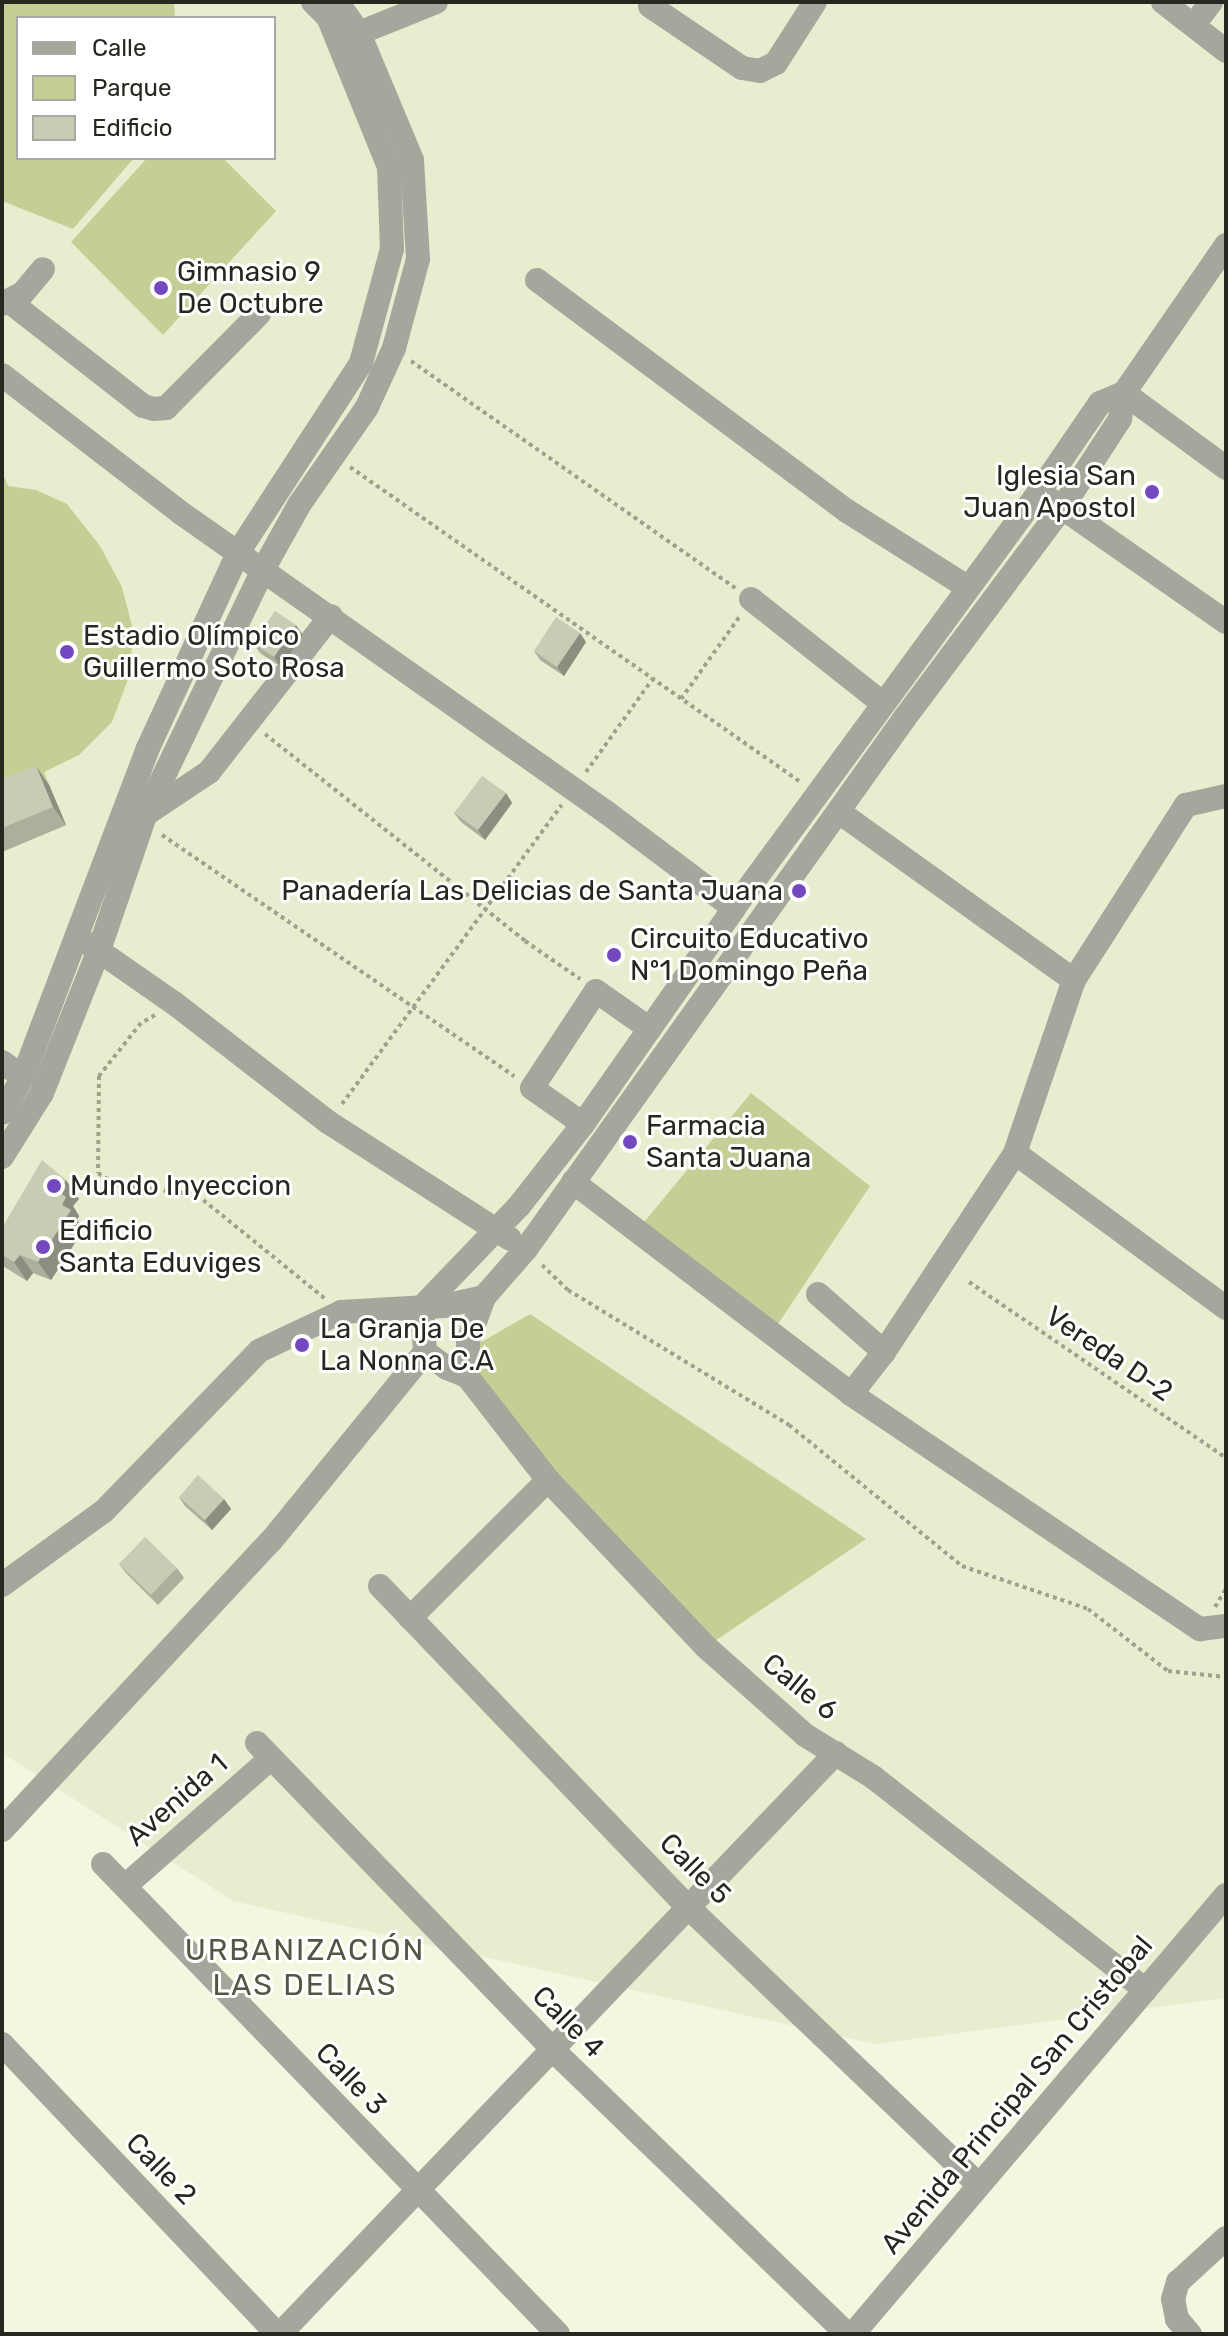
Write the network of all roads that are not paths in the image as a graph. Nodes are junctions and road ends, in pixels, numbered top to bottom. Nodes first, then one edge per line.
1 (313, 2) edge
2 (337, 2) edge
3 (436, 2) edge
4 (815, 2) edge
5 (1163, 2) edge
6 (650, 6) dead end
7 (1200, 6) edge
8 (359, 33) junction
9 (1226, 33) edge
10 (1226, 51) edge
11 (1226, 245) edge
12 (43, 269) dead end
13 (537, 280) dead end
14 (6, 303) edge
15 (259, 314) dead end
16 (2, 375) edge
17 (1124, 393) junction
18 (1226, 468) edge
19 (1039, 492) junction
20 (1062, 508) junction
21 (239, 551) junction
22 (264, 568) junction
23 (967, 587) junction
24 (751, 599) road end
25 (331, 616) junction
26 (1226, 622) edge
27 (881, 702) junction
28 (1226, 796) edge
29 (839, 812) junction
30 (145, 818) junction
31 (734, 908) junction
32 (77, 937) junction
33 (99, 950) junction
34 (1074, 980) junction
35 (650, 1029) junction
36 (8, 1067) edge
37 (2, 1113) edge
38 (583, 1124) junction
39 (1015, 1153) junction
40 (2, 1157) edge
41 (573, 1182) junction
42 (496, 1231) junction
43 (526, 1249) junction
44 (818, 1294) dead end
45 (484, 1297) junction
46 (422, 1307) junction
47 (1226, 1308) edge
48 (425, 1352) junction
49 (884, 1352) junction
50 (467, 1376) junction
51 (851, 1394) junction
52 (548, 1480) junction
53 (2, 1585) edge
54 (380, 1586) dead end
55 (410, 1618) junction
56 (1226, 1626) edge
57 (263, 1751) joint
58 (836, 1753) junction
59 (2, 1830) edge
60 (103, 1864) dead end
61 (125, 1886) junction
62 (1226, 1895) edge
63 (690, 1909) junction
64 (1146, 1990) junction
65 (2, 2044) edge
66 (553, 2050) junction
67 (978, 2184) junction
68 (416, 2191) junction
69 (1226, 2238) edge
70 (279, 2334) edge
71 (558, 2334) edge
72 (847, 2334) edge
73 (853, 2334) edge
74 (1190, 2334) edge

1 - 21 street
2 - 8 street
3 - 8 street
4 - 6 street
5 - 10 street
7 - 9 street
8 - 22 street
11 - 17 street
12 - 14 street
13 - 23 street
14 - 15 street
16 - 21 street
17 - 18 street
17 - 19 street
17 - 20 street
19 - 20 street
19 - 23 street
20 - 26 street
20 - 29 street
21 - 22 street
21 - 32 street
22 - 25 street
22 - 30 street
23 - 27 street
24 - 27 street
25 - 30 street
25 - 31 street
27 - 31 street
28 - 34 street
29 - 34 street
29 - 41 street
30 - 33 street
31 - 35 street
32 - 33 street
32 - 36 street
33 - 40 street
33 - 42 street
34 - 39 street
35 - 38 street
35 - 38 street
36 - 37 street
38 - 42 street
39 - 47 street
39 - 49 street
41 - 43 street
41 - 51 street
42 - 43 street
42 - 46 street
43 - 45 street
44 - 49 street
45 - 46 street
45 - 50 street
46 - 48 street
46 - 53 street
48 - 50 street
48 - 59 street
49 - 51 street
50 - 52 street, Calle 6
51 - 56 street
52 - 55 street
52 - 58 street, Calle 6
54 - 55 street, Calle 5
55 - 63 street, Calle 5
57 - 61 street, Avenida 1
57 - 66 street, Calle 4
58 - 63 street
58 - 64 street, Calle 6
60 - 61 street, Calle 3
61 - 68 street, Calle 3
62 - 64 street, Avenida Principal San Cristobal
63 - 66 street
63 - 67 street, Calle 5
64 - 67 street, Avenida Principal San Cristobal
65 - 70 street, Calle 2
66 - 68 street
66 - 72 street, Calle 4
67 - 73 street, Avenida Principal San Cristobal
68 - 70 street
68 - 71 street, Calle 3
69 - 74 street

